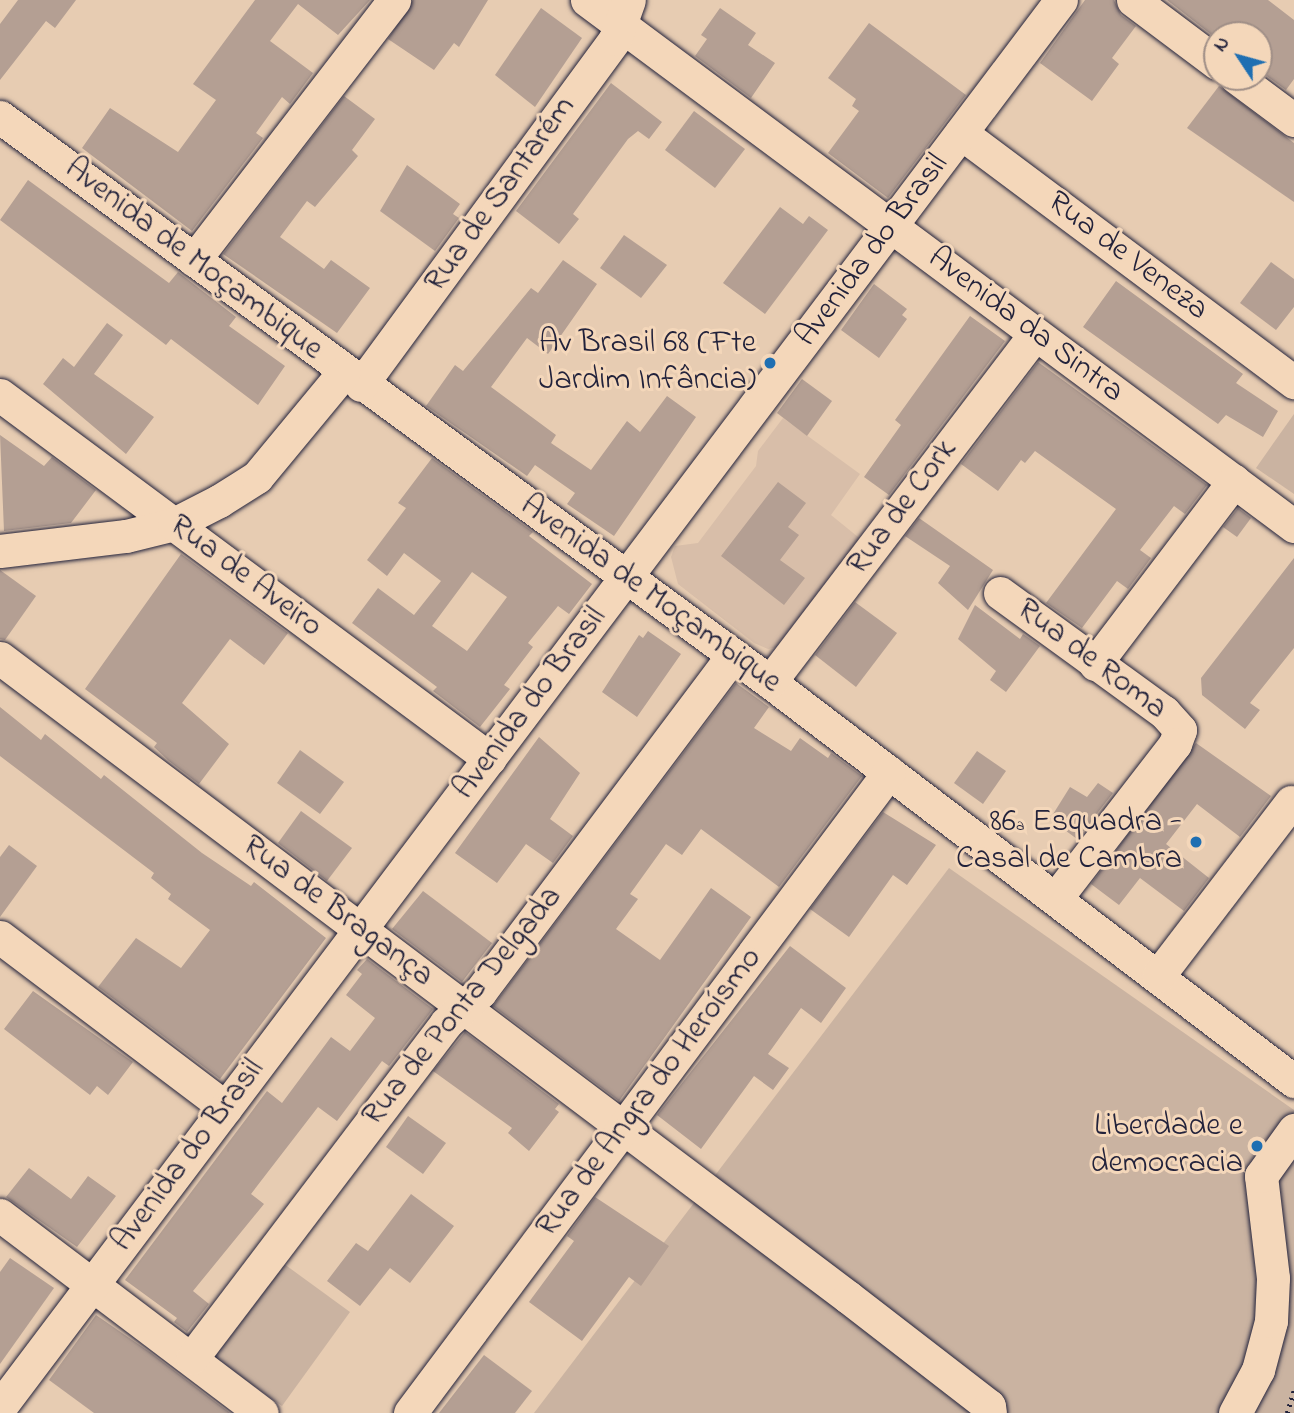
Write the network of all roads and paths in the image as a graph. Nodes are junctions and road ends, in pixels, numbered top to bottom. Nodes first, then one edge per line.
1 (394, 0) edge
2 (587, 0) edge
3 (1061, 0) edge
4 (1133, 0) edge
5 (624, 12) edge
6 (1203, 52) edge
7 (1255, 91) edge
8 (0, 117) edge
9 (1294, 120) edge
10 (961, 133) junction
11 (891, 226) junction
12 (194, 260) junction
13 (1035, 334) junction
14 (352, 378) junction
15 (1294, 382) edge
16 (0, 395) edge
17 (1234, 481) junction
18 (174, 524) junction
19 (1294, 526) edge
20 (0, 551) edge
21 (626, 578) junction
22 (1000, 593) dead end
23 (733, 655) junction
24 (0, 658) edge
25 (1095, 664) junction
26 (770, 682) junction
27 (489, 759) junction
28 (889, 772) junction
29 (1291, 802) dead end
30 (1056, 898) junction
31 (360, 930) junction
32 (0, 937) edge
33 (1158, 976) junction
34 (464, 1007) junction
35 (1294, 1082) edge
36 (226, 1108) junction
37 (624, 1129) junction
38 (1294, 1130) edge
39 (0, 1215) edge
40 (93, 1284) junction
41 (192, 1359) junction
42 (1294, 1390) edge
43 (0, 1406) edge
44 (262, 1413) edge
45 (410, 1413) edge
46 (990, 1413) edge
47 (1235, 1413) edge
48 (1287, 1413) edge

1 - 12 street
2 - 5 street, Avenida da Sintra
3 - 10 street, Avenida do Brasil
4 - 6 street
5 - 11 street, Avenida da Sintra
5 - 14 street, Rua de Santarém
7 - 9 street
8 - 12 street, Avenida de Moçambique
10 - 11 street, Avenida do Brasil
10 - 15 street, Rua de Veneza
11 - 13 street, Avenida da Sintra
11 - 21 street, Avenida do Brasil
12 - 14 street, Avenida de Moçambique
13 - 17 street, Avenida da Sintra
13 - 26 street, Rua de Cork
14 - 18 street, Rua de Santarém
14 - 21 street, Avenida de Moçambique
16 - 18 street, Rua de Aveiro
17 - 19 street, Avenida da Sintra
17 - 25 street
18 - 20 street, Rua de Santarém
18 - 27 street, Rua de Aveiro
21 - 23 street, Avenida de Moçambique
21 - 27 street, Avenida do Brasil
22 - 25 street, Rua de Roma
23 - 26 street, Avenida de Moçambique
23 - 34 street, Rua de Ponta Delgada
24 - 31 street, Rua de Bragança
25 - 30 street, Rua de Roma
26 - 28 street, Avenida de Moçambique
27 - 31 street, Avenida do Brasil
28 - 30 street, Avenida de Moçambique
28 - 37 street, Rua de Angra do Heroísmo
29 - 33 street
30 - 33 street, Avenida de Moçambique
31 - 34 street, Rua de Bragança
31 - 36 street, Avenida do Brasil
32 - 36 street
33 - 35 street, Avenida de Moçambique
34 - 37 street, Rua de Bragança
34 - 41 street, Rua de Ponta Delgada
36 - 40 street, Avenida do Brasil
37 - 45 street, Rua de Angra do Heroísmo
37 - 46 street, Rua de Bragança
38 - 47 street
39 - 40 street
40 - 41 street
40 - 43 street, Avenida do Brasil
41 - 44 street
42 - 48 path

